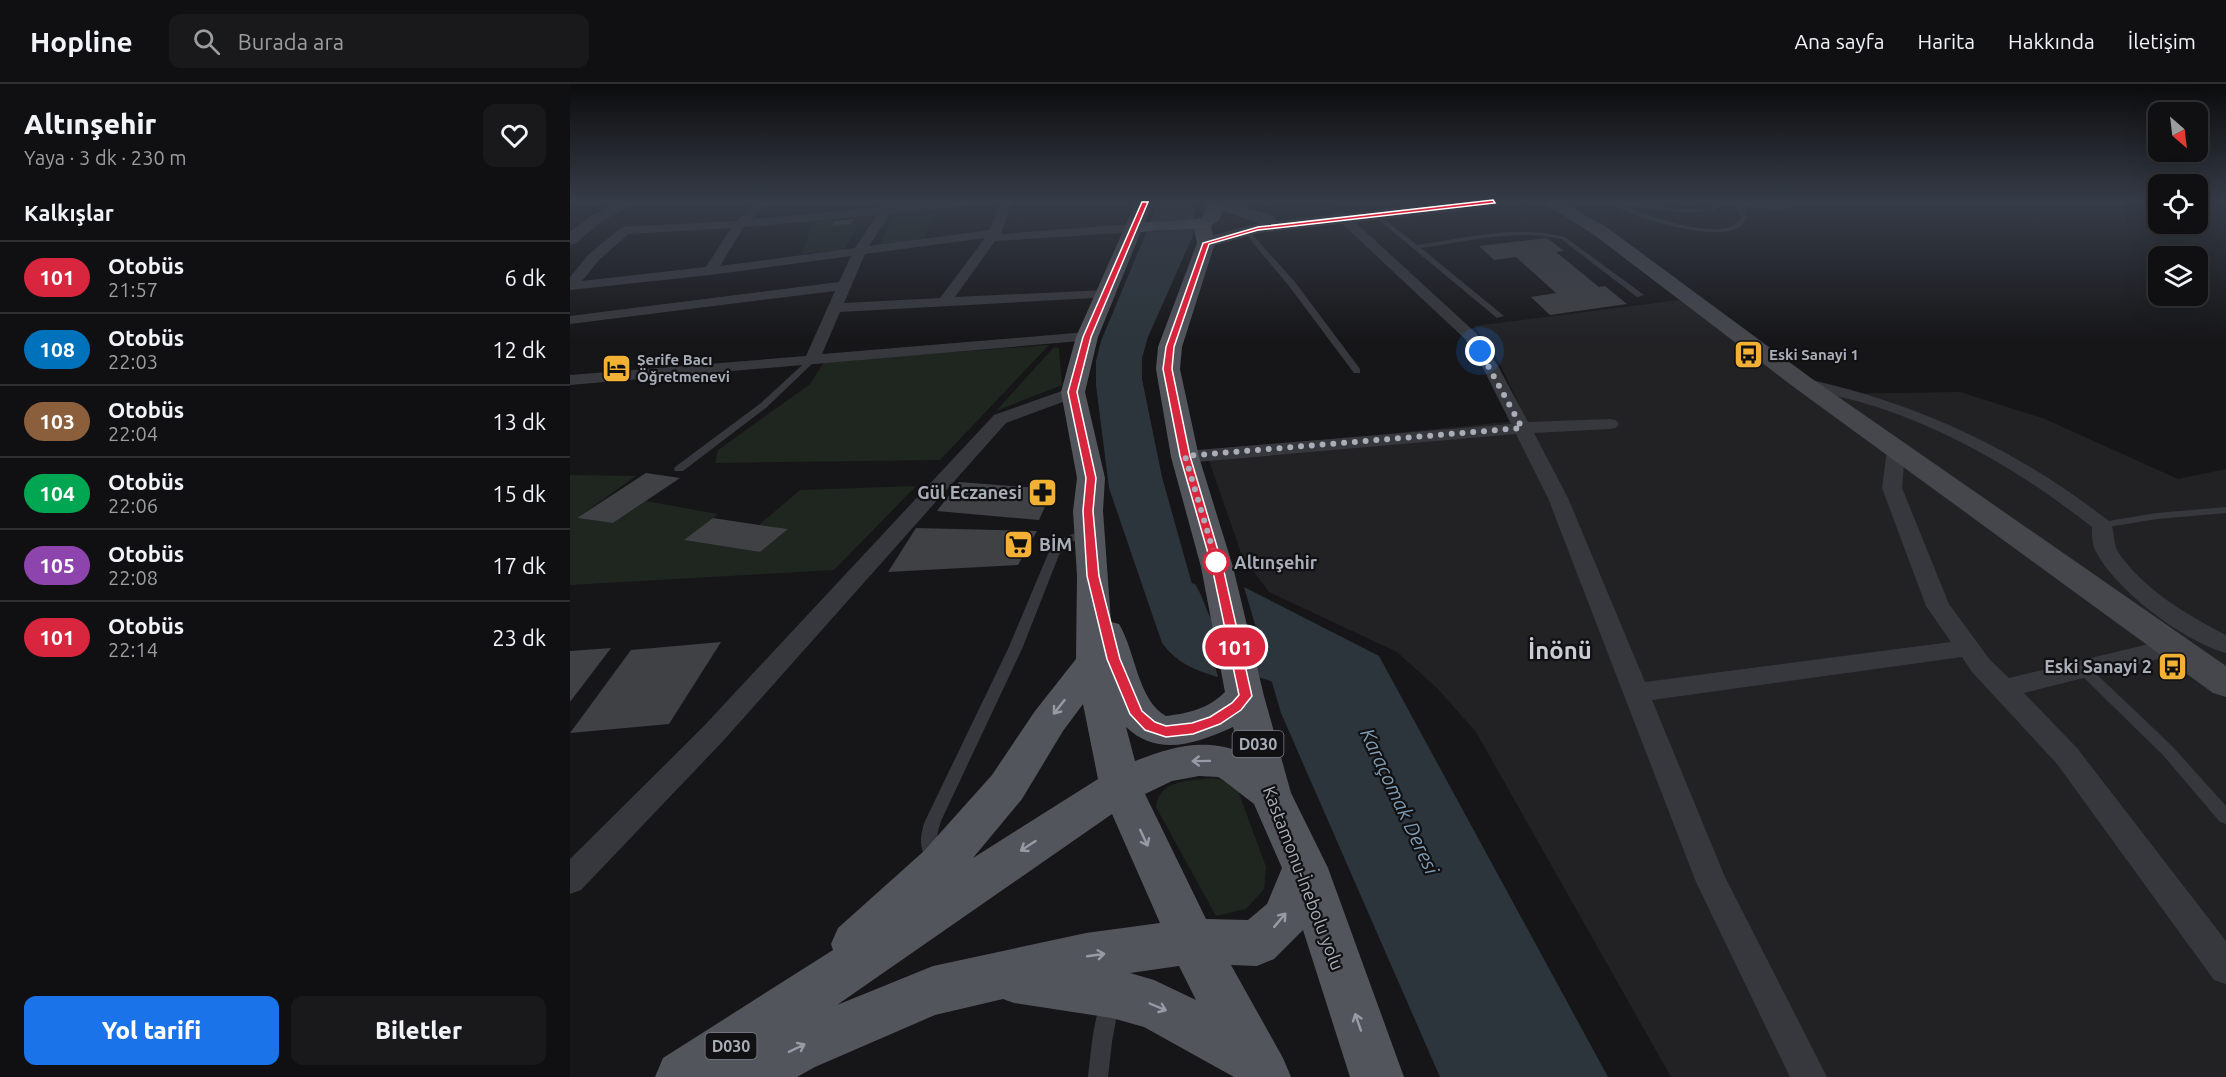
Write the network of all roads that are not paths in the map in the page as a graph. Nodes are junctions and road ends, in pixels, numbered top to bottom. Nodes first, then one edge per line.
1 (604, 248) edge
2 (724, 248) edge
3 (861, 248) edge
4 (890, 248) edge
5 (984, 248) edge
6 (1129, 248) edge
7 (1194, 248) edge
8 (1261, 248) edge
9 (1376, 248) edge
10 (1418, 248) edge
11 (1577, 248) edge
12 (1623, 248) edge
13 (859, 252) junction
14 (710, 271) junction
15 (570, 286) edge
16 (843, 286) junction
17 (1106, 294) junction
18 (1640, 295) dead end
19 (945, 301) junction
20 (834, 308) junction
21 (1500, 316) dead end
22 (570, 320) edge
23 (1087, 337) junction
24 (812, 359) junction
25 (1357, 371) dead end
26 (570, 380) edge
27 (1803, 383) junction
28 (1073, 392) junction
29 (1610, 424) dead end
30 (1522, 428) junction
31 (1896, 450) junction
32 (1185, 456) junction
33 (679, 470) dead end
34 (2226, 510) edge
35 (2102, 525) junction
36 (1089, 529) junction
37 (1093, 576) junction
38 (2226, 645) edge
39 (2173, 647) junction
40 (1967, 648) junction
41 (1094, 661) junction
42 (2083, 669) junction
43 (2226, 684) edge
44 (2004, 689) junction
45 (1637, 693) junction
46 (1245, 696) junction
47 (1121, 787) junction
48 (1270, 793) junction
49 (2226, 817) edge
50 (940, 865) junction
51 (1305, 868) junction
52 (570, 880) edge
53 (1192, 941) junction
54 (2226, 968) edge
55 (998, 976) junction
56 (1112, 993) junction
57 (780, 1015) junction
58 (1259, 1068) edge
59 (682, 1077) edge
60 (746, 1077) edge
61 (1098, 1077) edge
62 (1377, 1077) edge
63 (1809, 1077) edge

1 - 15 street
2 - 14 street
3 - 13 street
4 - 13 street
5 - 19 street
6 - 17 main road
7 - 32 main road, Kastamonu-İnebolu yolu
8 - 25 lane
9 - 30 street
10 - 21 lane
11 - 18 lane
12 - 27 main road
13 - 14 street
13 - 16 street
14 - 15 street
16 - 20 street
16 - 22 street
17 - 19 street
17 - 23 main road
19 - 20 street
20 - 24 street
23 - 24 street
23 - 28 main road
24 - 26 street
24 - 33 lane
27 - 31 main road
27 - 35 street
28 - 36 main road
28 - 52 street
29 - 30 street
30 - 32 street
30 - 45 street
31 - 39 main road
31 - 40 street
32 - 46 main road, Kastamonu-İnebolu yolu / D030
34 - 35 lane
35 - 38 street
36 - 37 main road
36 - 50 lane
37 - 41 main road
37 - 46 main road
39 - 42 street
39 - 43 main road
40 - 44 street
40 - 45 street
41 - 47 main road
41 -> 50 main road
42 - 44 street
42 - 49 lane
44 - 54 street
45 - 63 street
46 - 48 main road, Kastamonu-İnebolu yolu / D030
48 -> 47 main road
47 -> 53 main road
47 -> 57 main road
48 - 51 main road, Kastamonu-İnebolu yolu
50 - 57 main road
53 -> 51 main road
62 -> 51 main road, Kastamonu-İnebolu yolu
55 -> 53 main road
53 - 58 main road
55 - 56 main road
60 -> 55 main road
56 -> 58 main road
56 - 61 lane
57 - 59 main road, D030

